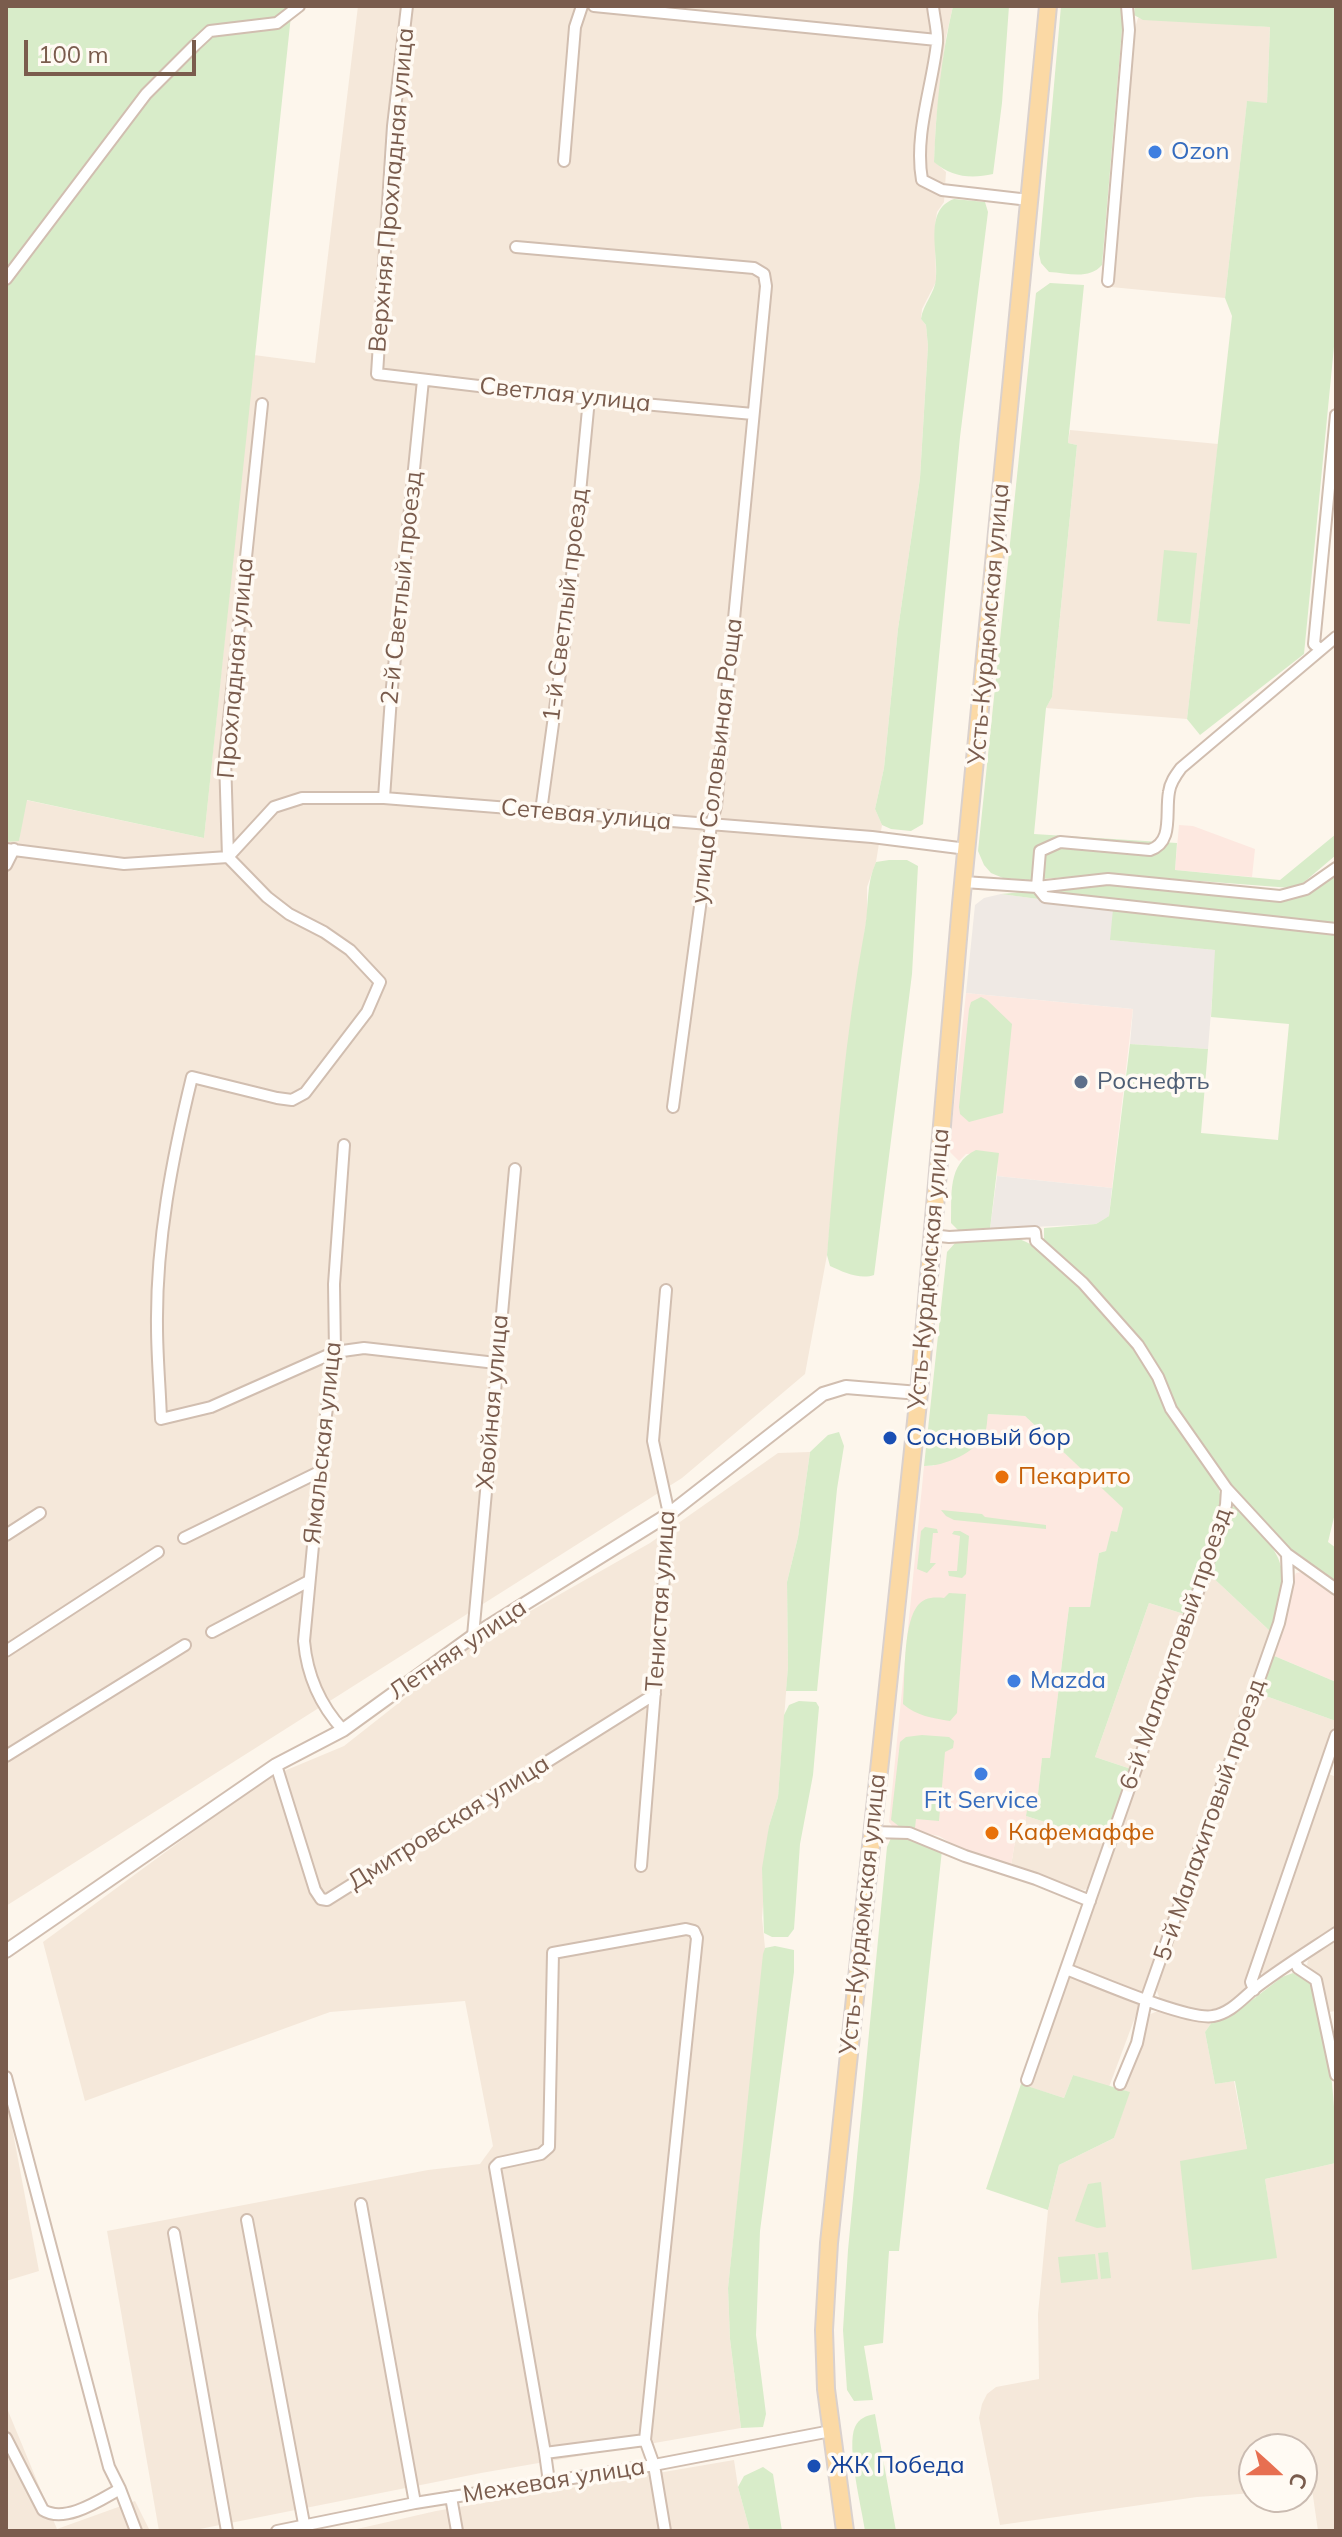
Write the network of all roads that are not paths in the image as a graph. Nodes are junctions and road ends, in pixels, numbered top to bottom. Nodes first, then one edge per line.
1 (299, 6) edge
2 (407, 6) edge
3 (582, 6) edge
4 (594, 6) edge
5 (726, 6) edge
6 (933, 6) edge
7 (1048, 6) edge
8 (1127, 6) edge
9 (725, 18) junction
10 (937, 40) junction
11 (564, 161) dead end
12 (1029, 200) junction
13 (516, 247) dead end
14 (6, 279) edge
15 (1108, 281) dead end
16 (377, 374) joint
17 (423, 380) junction
18 (589, 399) junction
19 (262, 404) dead end
20 (753, 414) junction
21 (1336, 415) edge
22 (1336, 637) edge
23 (1320, 649) junction
24 (384, 798) junction
25 (541, 811) junction
26 (711, 825) junction
27 (10, 849) edge
28 (967, 849) junction
29 (228, 857) junction
30 (6, 865) edge
31 (1336, 868) edge
32 (964, 882) junction
33 (1037, 887) junction
34 (1336, 929) edge
35 (673, 1107) dead end
36 (344, 1145) dead end
37 (515, 1169) dead end
38 (931, 1235) junction
39 (666, 1290) dead end
40 (335, 1352) junction
41 (496, 1363) junction
42 (919, 1393) junction
43 (319, 1472) junction
44 (1227, 1489) junction
45 (40, 1513) dead end
46 (669, 1514) junction
47 (6, 1535) edge
48 (184, 1538) dead end
49 (158, 1552) dead end
50 (1287, 1554) junction
51 (309, 1581) junction
52 (1336, 1589) edge
53 (212, 1632) dead end
54 (473, 1636) junction
55 (185, 1645) dead end
56 (6, 1651) edge
57 (655, 1694) junction
58 (343, 1730) junction
59 (1336, 1735) edge
60 (6, 1756) edge
61 (276, 1765) junction
62 (872, 1832) junction
63 (641, 1866) dead end
64 (1090, 1901) junction
65 (1336, 1933) edge
66 (6, 1951) edge
67 (1295, 1961) junction
68 (1066, 1969) junction
69 (1254, 1990) junction
70 (1146, 2000) junction
71 (1335, 2061) edge
72 (1336, 2075) edge
73 (6, 2077) edge
74 (1027, 2080) dead end
75 (1120, 2084) dead end
76 (361, 2204) dead end
77 (247, 2220) dead end
78 (174, 2233) dead end
79 (831, 2431) junction
80 (6, 2438) edge
81 (645, 2440) junction
82 (545, 2453) junction
83 (654, 2465) junction
84 (549, 2482) junction
85 (120, 2489) junction
86 (451, 2497) junction
87 (415, 2503) junction
88 (305, 2528) edge
89 (136, 2531) edge
90 (227, 2531) edge
91 (277, 2531) edge
92 (457, 2531) edge
93 (665, 2531) edge
94 (845, 2531) edge

1 - 14 street
2 - 16 street, Верхняя Прохладная улица
3 - 11 street
4 - 9 street
5 - 9 street
6 - 10 street
7 - 12 main road, Усть-Курдюмская улица
8 - 15 street
9 - 10 street
10 - 12 street
12 - 28 main road, Усть-Курдюмская улица
13 - 20 street, улица Соловьиная Роща
16 - 17 street, Светлая улица
17 - 18 street, Светлая улица
17 - 24 street, 2-й Светлый проезд
18 - 20 street, Светлая улица
18 - 25 street, 1-й Светлый проезд
19 - 29 street, Прохладная улица
20 - 26 street, улица Соловьиная Роща
21 - 23 street
22 - 23 street
23 - 33 street
24 - 25 street, Сетевая улица
24 - 29 street, Сетевая улица
25 - 26 street, Сетевая улица
26 - 28 street, Сетевая улица
26 - 35 street, улица Соловьиная Роща
27 - 29 street
27 - 30 street
28 - 32 main road, Усть-Курдюмская улица
29 - 40 street
31 - 33 street
32 - 33 street
32 - 38 main road, Усть-Курдюмская улица
33 - 34 street
36 - 40 street, Ямальская улица
37 - 41 street, Хвойная улица
38 - 42 main road, Усть-Курдюмская улица
38 - 44 street
39 - 46 street, Тенистая улица
40 - 41 street
40 - 43 street, Ямальская улица
41 - 54 street, Хвойная улица
42 - 46 street, Летняя улица
42 - 62 main road, Усть-Курдюмская улица
43 - 48 street
43 - 51 street, Ямальская улица
44 - 50 street
44 - 64 street, 6-й Малахитовый проезд
45 - 47 street
46 - 54 street, Летняя улица
46 - 57 street, Тенистая улица
49 - 56 street
50 - 52 street
50 - 70 street, 5-й Малахитовый проезд
51 - 53 street
51 - 58 street, Ямальская улица
54 - 58 street, Летняя улица
55 - 60 street
57 - 61 street, Дмитровская улица
57 - 63 street, Тенистая улица
58 - 61 street, Летняя улица
59 - 69 street
61 - 66 street, Летняя улица
62 - 64 street
62 - 79 main road, Усть-Курдюмская улица
64 - 68 street, 6-й Малахитовый проезд
65 - 67 street
67 - 69 street
67 - 71 street
68 - 70 street
68 - 74 street, 6-й Малахитовый проезд
69 - 70 street
70 - 75 street, 5-й Малахитовый проезд
71 - 72 street
73 - 85 street
76 - 87 street
77 - 88 street
78 - 90 street
79 - 83 street, Межевая улица
79 - 94 main road, Усть-Курдюмская улица
80 - 85 street
81 - 82 street
81 - 82 street
81 - 83 street
82 - 84 street
83 - 84 street, Межевая улица
83 - 93 street
84 - 86 street, Межевая улица
85 - 89 street
86 - 87 street, Межевая улица
86 - 92 street
87 - 88 street, Межевая улица
88 - 91 street, Межевая улица

